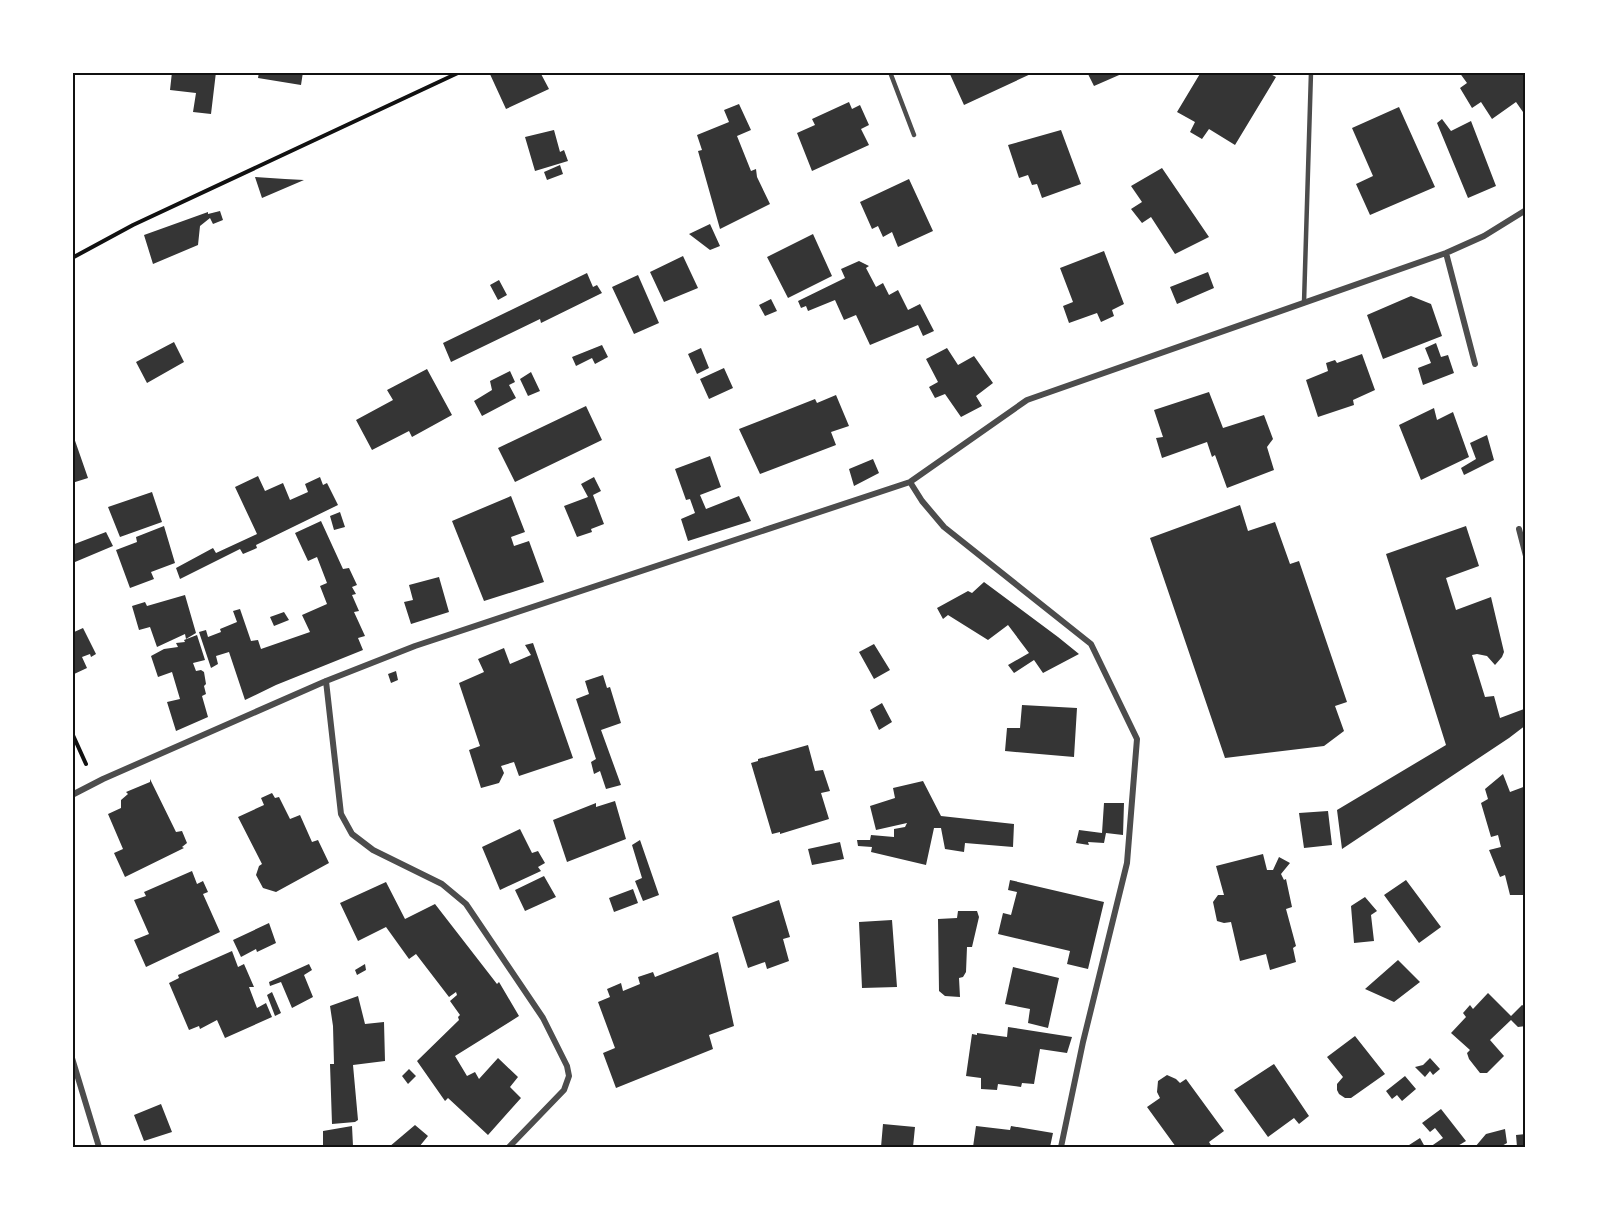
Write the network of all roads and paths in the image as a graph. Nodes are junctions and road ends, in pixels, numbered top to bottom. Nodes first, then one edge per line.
1 (460, 72) edge
2 (890, 72) edge
3 (1311, 72) edge
4 (914, 135) dead end
5 (1526, 210) edge
6 (1446, 253) junction
7 (72, 258) edge
8 (1304, 303) junction
9 (1475, 364) dead end
10 (910, 482) junction
11 (1519, 529) dead end
12 (1526, 556) edge
13 (326, 681) junction
14 (72, 733) edge
15 (80, 753) dead end
16 (72, 795) edge
17 (72, 1058) edge
18 (99, 1147) edge
19 (509, 1147) edge
20 (1061, 1147) edge

1 - 7 path
2 - 4 lane
3 - 8 lane
5 - 6 street
6 - 8 street
6 - 9 street
8 - 10 street
10 - 13 street
10 - 20 street
11 - 12 street
13 - 16 street
13 - 19 street
14 - 15 path
17 - 18 street

